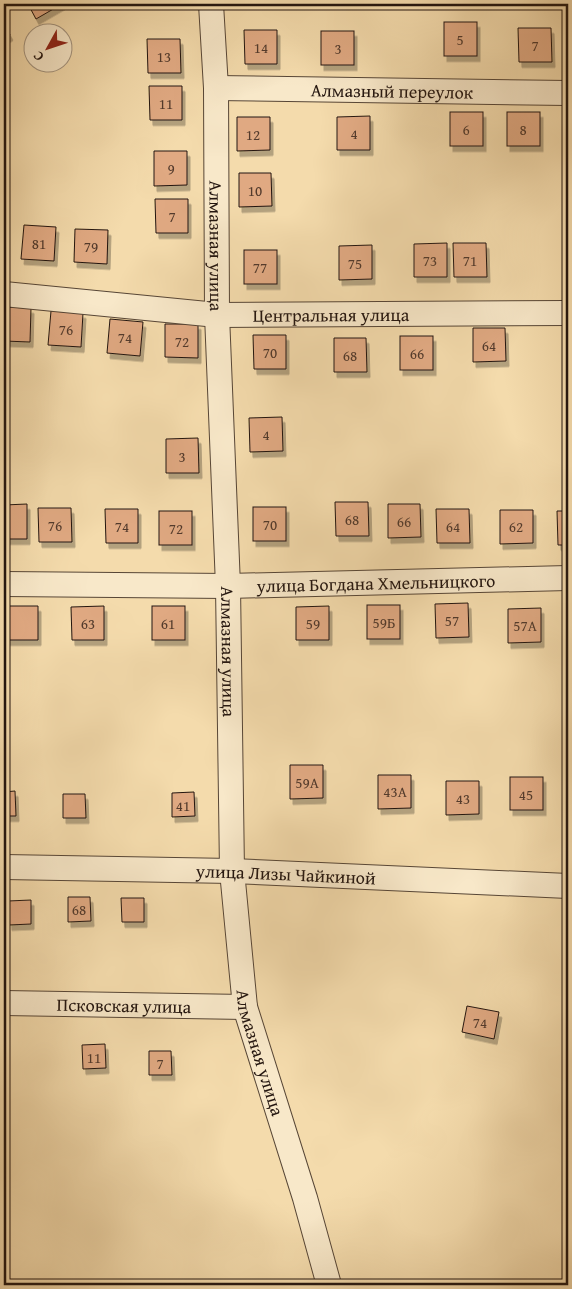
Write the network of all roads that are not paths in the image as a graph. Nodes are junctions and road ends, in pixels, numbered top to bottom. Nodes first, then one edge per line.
1 (211, 4) edge
2 (216, 88) junction
3 (568, 93) edge
4 (4, 294) edge
5 (568, 313) edge
6 (217, 314) junction
7 (568, 578) edge
8 (4, 584) edge
9 (228, 586) junction
10 (4, 866) edge
11 (232, 871) junction
12 (568, 886) edge
13 (4, 1003) edge
14 (245, 1007) junction
15 (329, 1285) edge

1 - 2 street, Алмазная улица
2 - 3 street, Алмазный переулок
2 - 6 street, Алмазная улица
4 - 6 street, Центральная улица
5 - 6 street, Центральная улица
6 - 9 street, Алмазная улица
7 - 9 street, улица Богдана Хмельницкого
8 - 9 street, улица Богдана Хмельницкого
9 - 11 street, Алмазная улица
10 - 11 street, улица Лизы Чайкиной
11 - 12 street, улица Лизы Чайкиной
11 - 14 street, Алмазная улица
13 - 14 street, Псковская улица
14 - 15 street, Алмазная улица

